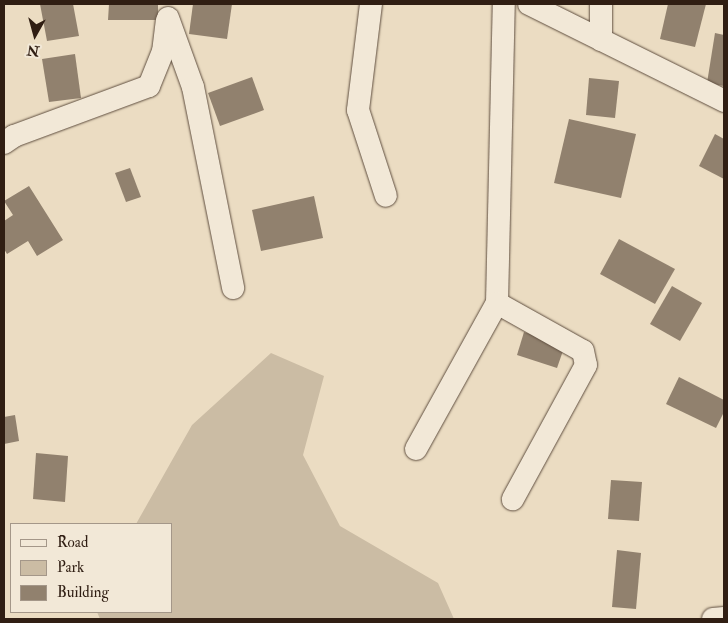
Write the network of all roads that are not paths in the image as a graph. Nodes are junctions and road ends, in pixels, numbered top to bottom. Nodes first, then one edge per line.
1 (372, 4) edge
2 (504, 4) edge
3 (529, 4) edge
4 (601, 4) edge
5 (169, 11) edge
6 (601, 40) junction
7 (724, 101) edge
8 (4, 143) edge
9 (386, 196) dead end
10 (233, 288) dead end
11 (497, 302) junction
12 (416, 449) dead end
13 (513, 499) dead end
14 (724, 618) edge
15 (713, 619) edge

1 - 9 street
2 - 11 street
3 - 6 street
4 - 6 street
5 - 8 street
5 - 10 street
6 - 7 street
11 - 12 street
11 - 13 street
14 - 15 street

